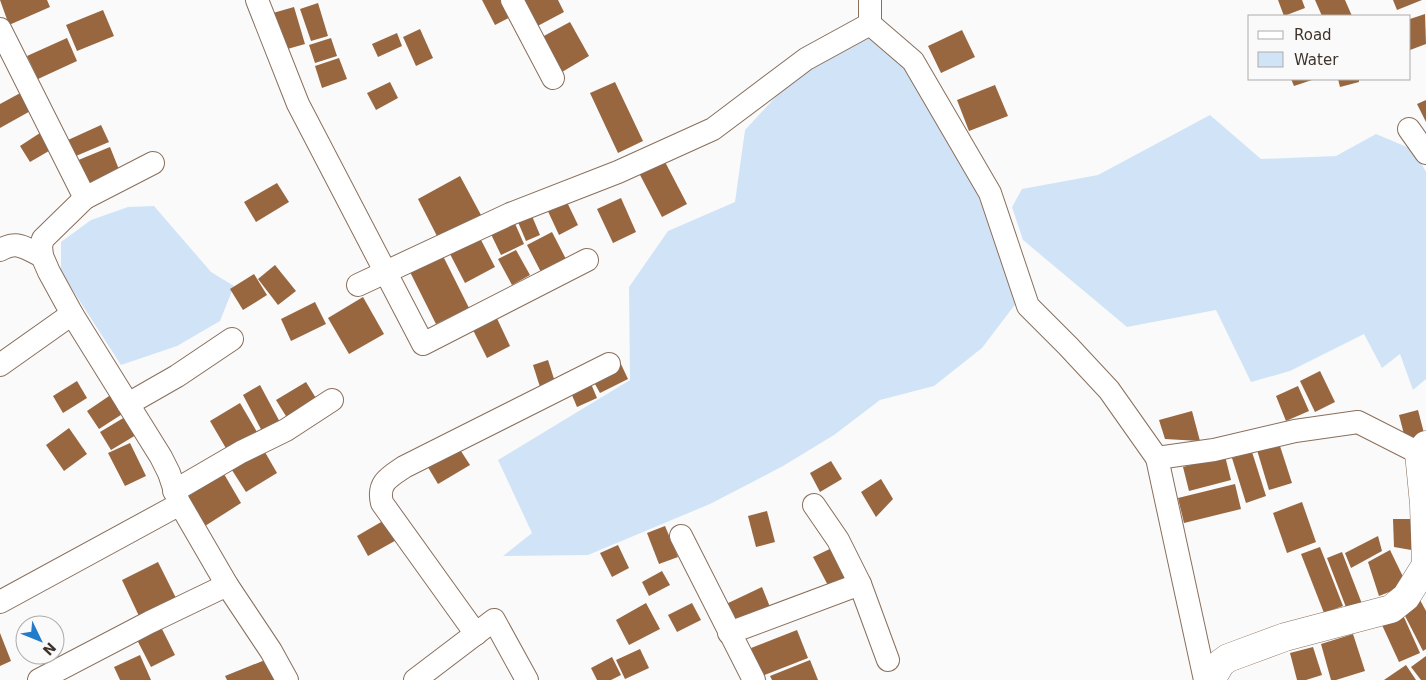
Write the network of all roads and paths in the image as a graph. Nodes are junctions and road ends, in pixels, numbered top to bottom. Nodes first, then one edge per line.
1 (258, 0) edge
2 (512, 0) edge
3 (870, 0) edge
4 (870, 24) junction
5 (0, 29) edge
6 (553, 78) dead end
7 (1409, 129) dead end
8 (1426, 153) edge
9 (153, 163) dead end
10 (85, 198) junction
11 (0, 250) edge
12 (42, 256) junction
13 (587, 260) dead end
14 (385, 273) junction
15 (358, 285) dead end
16 (72, 314) junction
17 (232, 339) dead end
18 (609, 364) dead end
19 (0, 365) edge
20 (332, 400) dead end
21 (128, 404) junction
22 (1422, 449) edge
23 (1157, 458) junction
24 (177, 497) junction
25 (814, 505) dead end
26 (681, 536) dead end
27 (860, 584) junction
28 (227, 585) junction
29 (0, 602) edge
30 (729, 633) junction
31 (476, 634) junction
32 (888, 660) dead end
33 (39, 680) edge
34 (287, 680) edge
35 (415, 680) edge
36 (527, 680) edge
37 (754, 680) edge
38 (1204, 680) edge
39 (1211, 680) edge

1 - 14 street
2 - 6 street
3 - 4 street
4 - 14 street
4 - 23 street
5 - 10 street
7 - 8 street
9 - 10 street
10 - 12 street
11 - 12 street
12 - 16 street
13 - 14 street
14 - 15 street
16 - 19 street
16 - 21 street
17 - 21 street
18 - 31 street
20 - 24 street
21 - 24 street
22 - 23 street
22 - 39 street
23 - 38 street
24 - 28 street
24 - 29 street
25 - 27 street
26 - 30 street
27 - 30 street
27 - 32 street
28 - 33 street
28 - 34 street
30 - 37 street
31 - 35 street
31 - 36 street

